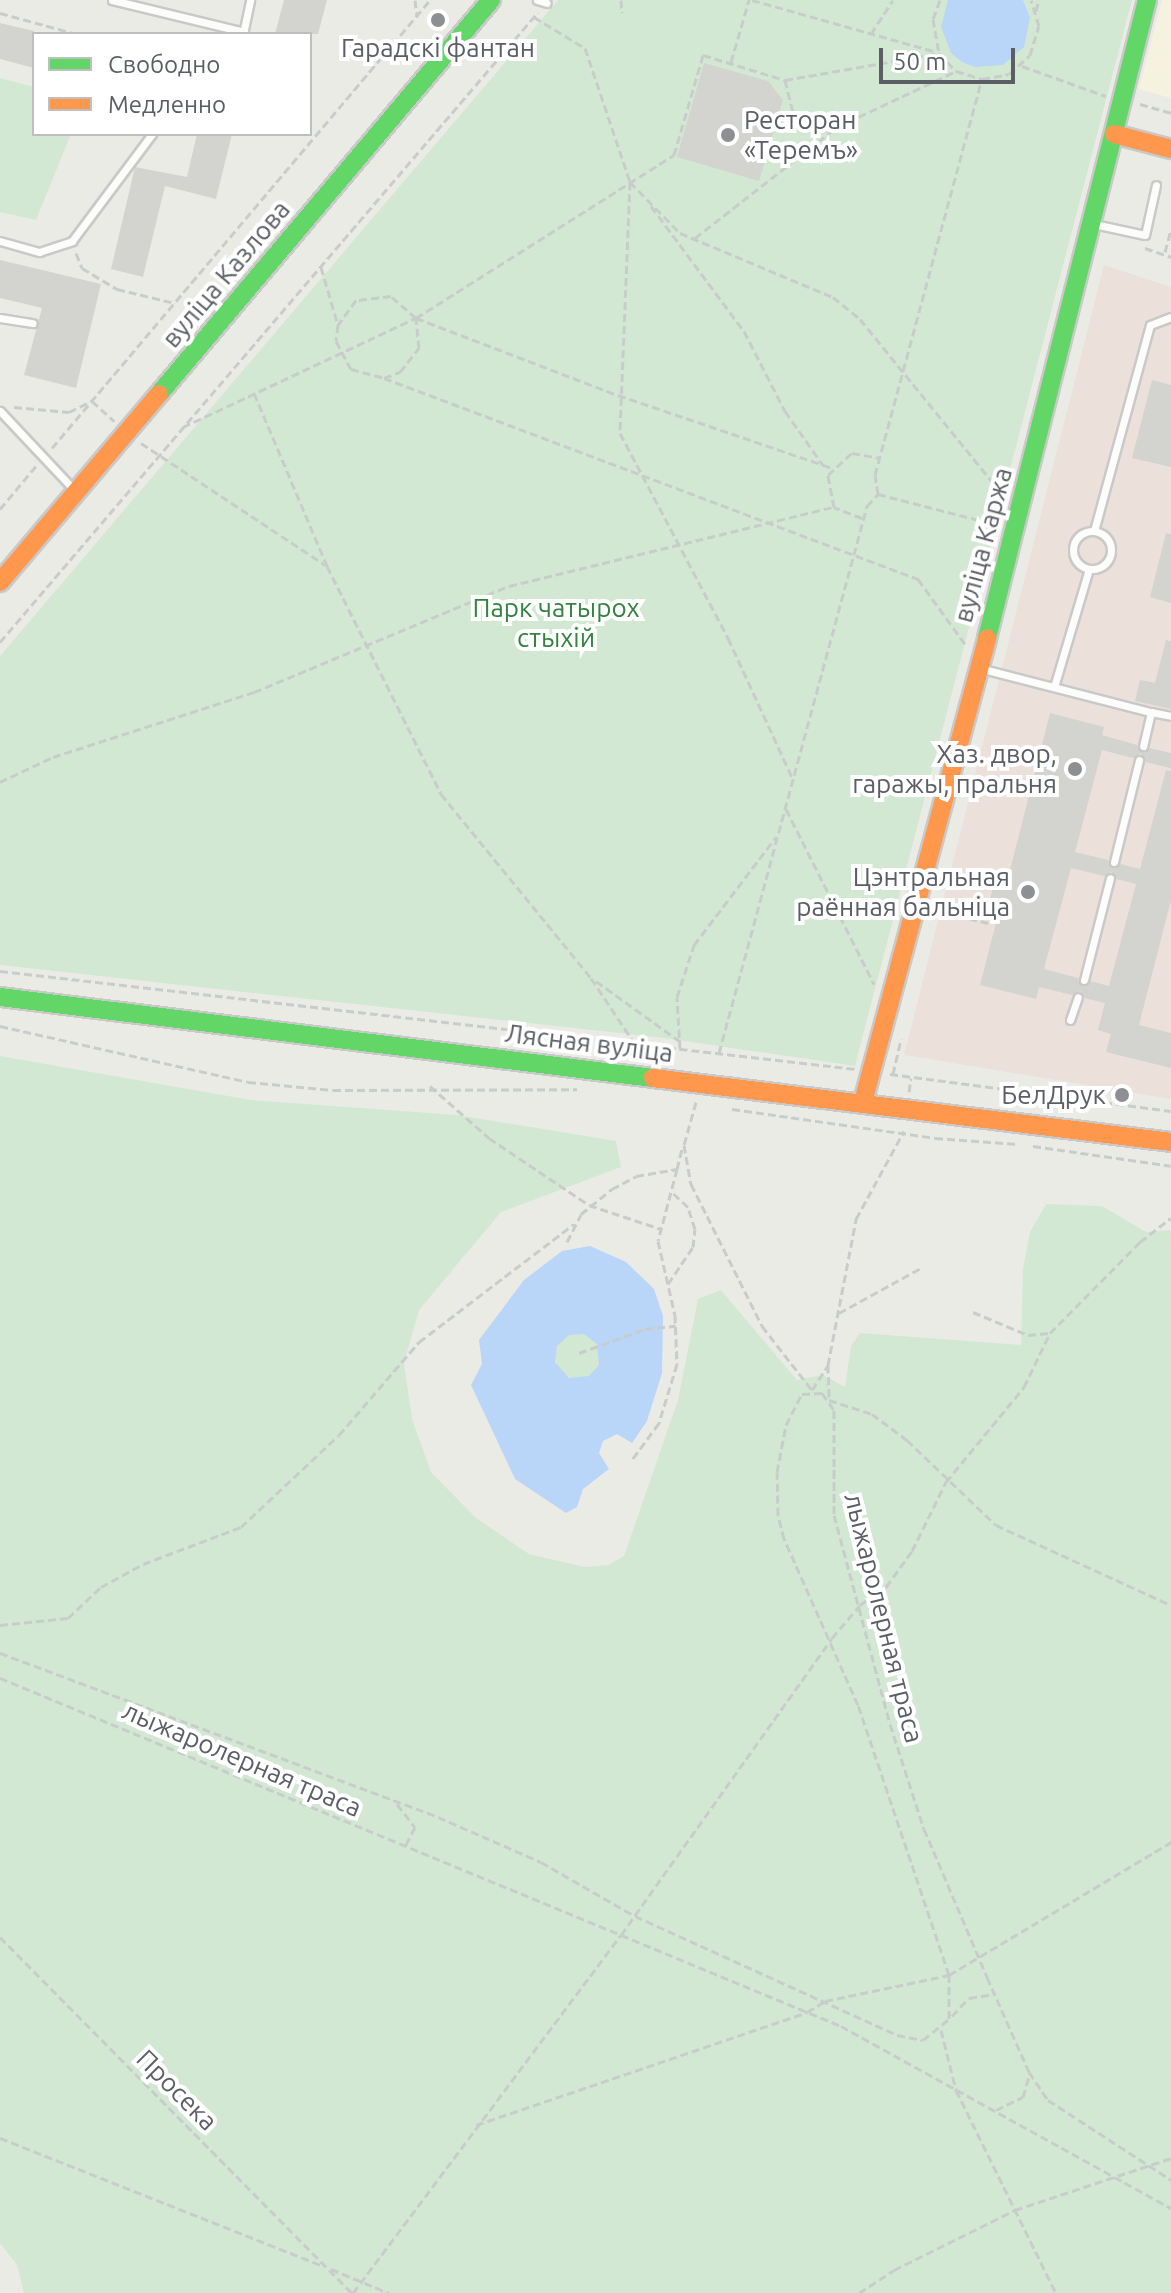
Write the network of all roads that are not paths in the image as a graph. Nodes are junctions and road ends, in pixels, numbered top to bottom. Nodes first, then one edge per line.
1 (112, 0) edge
2 (250, 0) edge
3 (491, 0) edge
4 (537, 0) edge
5 (1147, 0) edge
6 (547, 3) road end
7 (240, 32) edge
8 (244, 32) edge
9 (1114, 134) junction
10 (151, 136) edge
11 (1171, 149) edge
12 (1156, 185) dead end
13 (1092, 223) junction
14 (0, 241) edge
15 (1171, 317) edge
16 (0, 318) edge
17 (33, 323) dead end
18 (0, 411) edge
19 (76, 492) junction
20 (1094, 531) junction
21 (1089, 569) junction
22 (0, 582) edge
23 (969, 661) junction
24 (1054, 687) junction
25 (1151, 712) junction
26 (1171, 716) edge
27 (1143, 746) dead end
28 (1139, 760) dead end
29 (1114, 862) dead end
30 (1110, 878) dead end
31 (1084, 980) dead end
32 (0, 997) edge
33 (1078, 997) dead end
34 (1070, 1020) dead end
35 (863, 1102) junction
36 (1171, 1142) edge

1 - 7 lane
2 - 8 lane
3 - 19 main road, вуліца Казлова
4 - 6 lane
5 - 9 main road, вуліца Каржа
9 - 11 main road
9 - 13 main road, вуліца Каржа
10 - 14 lane
12 - 13 lane
13 - 23 main road, вуліца Каржа
15 - 20 lane
16 - 17 lane
18 - 19 lane
19 - 22 main road, вуліца Казлова
20 - 21 lane
20 - 21 lane
21 - 24 lane
23 - 24 lane
23 - 35 main road, вуліца Каржа
24 - 25 lane
25 - 26 lane
25 - 27 lane
28 - 29 lane
30 - 31 lane
32 - 35 main road, Лясная вуліца
33 - 34 lane
35 - 36 main road, Лясная вуліца

